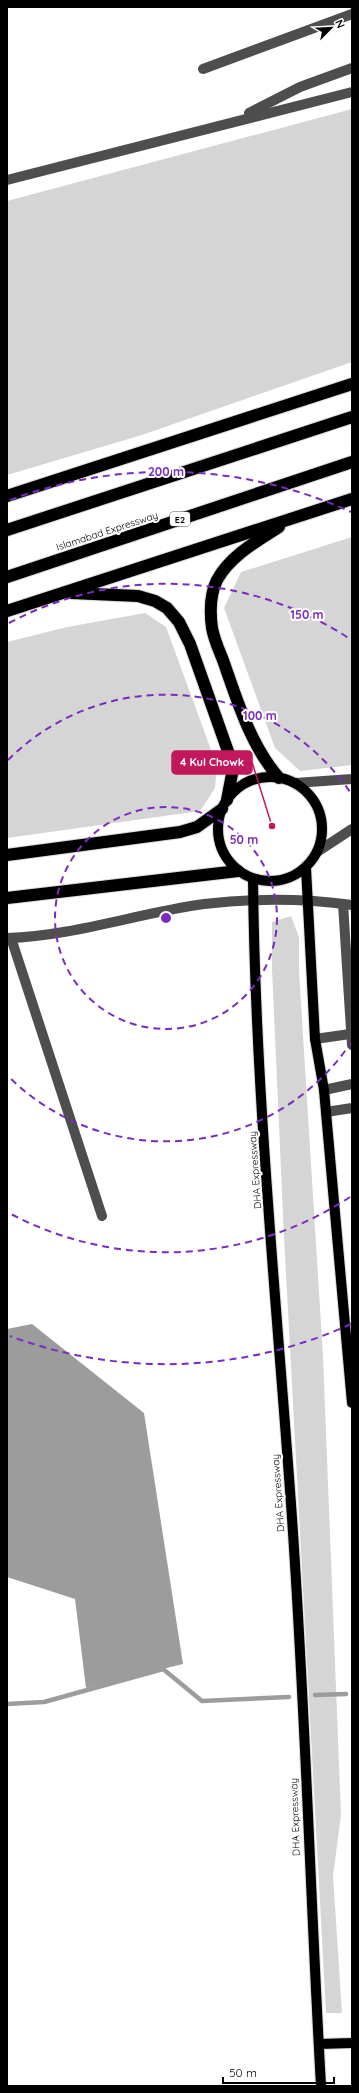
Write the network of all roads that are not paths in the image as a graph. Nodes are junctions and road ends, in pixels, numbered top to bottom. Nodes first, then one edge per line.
1 (352, 14) edge
2 (352, 68) edge
3 (204, 69) dead end
4 (352, 92) edge
5 (234, 121) junction
6 (7, 180) edge
7 (352, 384) edge
8 (352, 417) edge
9 (352, 462) edge
10 (7, 496) edge
11 (352, 498) edge
12 (292, 518) junction
13 (7, 530) edge
14 (7, 576) edge
15 (63, 592) junction
16 (7, 611) edge
17 (279, 778) junction
18 (352, 779) edge
19 (295, 784) junction
20 (224, 804) junction
21 (352, 829) edge
22 (317, 852) junction
23 (7, 855) edge
24 (306, 868) junction
25 (238, 871) junction
26 (253, 879) junction
27 (7, 898) edge
28 (306, 899) junction
29 (253, 900) junction
30 (348, 905) edge
31 (9, 938) edge
32 (350, 1034) junction
33 (315, 1039) junction
34 (352, 1045) edge
35 (352, 1084) edge
36 (324, 1090) junction
37 (352, 1108) edge
38 (326, 1112) junction
39 (102, 1216) dead end
40 (352, 1403) edge
41 (352, 2043) edge
42 (319, 2044) junction
43 (321, 2086) edge

1 - 3 street
2 - 5 street
4 - 5 street
5 - 6 street
7 - 10 highway
8 - 13 highway
9 - 14 highway, Islamabad Expressway / E2
11 - 12 highway
12 - 15 highway
12 - 17 highway
15 - 16 highway
15 - 20 highway
17 - 19 main road
17 - 20 main road
18 - 19 street
19 - 22 main road
20 - 23 highway
20 - 25 main road
21 - 22 street
22 - 24 main road
24 - 26 main road
24 - 28 main road
25 - 26 main road
25 - 27 highway
26 - 29 main road, DHA Expressway
28 - 29 street
28 - 30 street
28 - 33 main road
29 - 31 street
29 - 42 main road, DHA Expressway
30 - 32 street
31 - 39 street
32 - 33 street
32 - 34 street
33 - 36 main road
35 - 36 street
36 - 38 main road
37 - 38 street
38 - 40 main road
41 - 42 main road
42 - 43 main road, DHA Expressway

